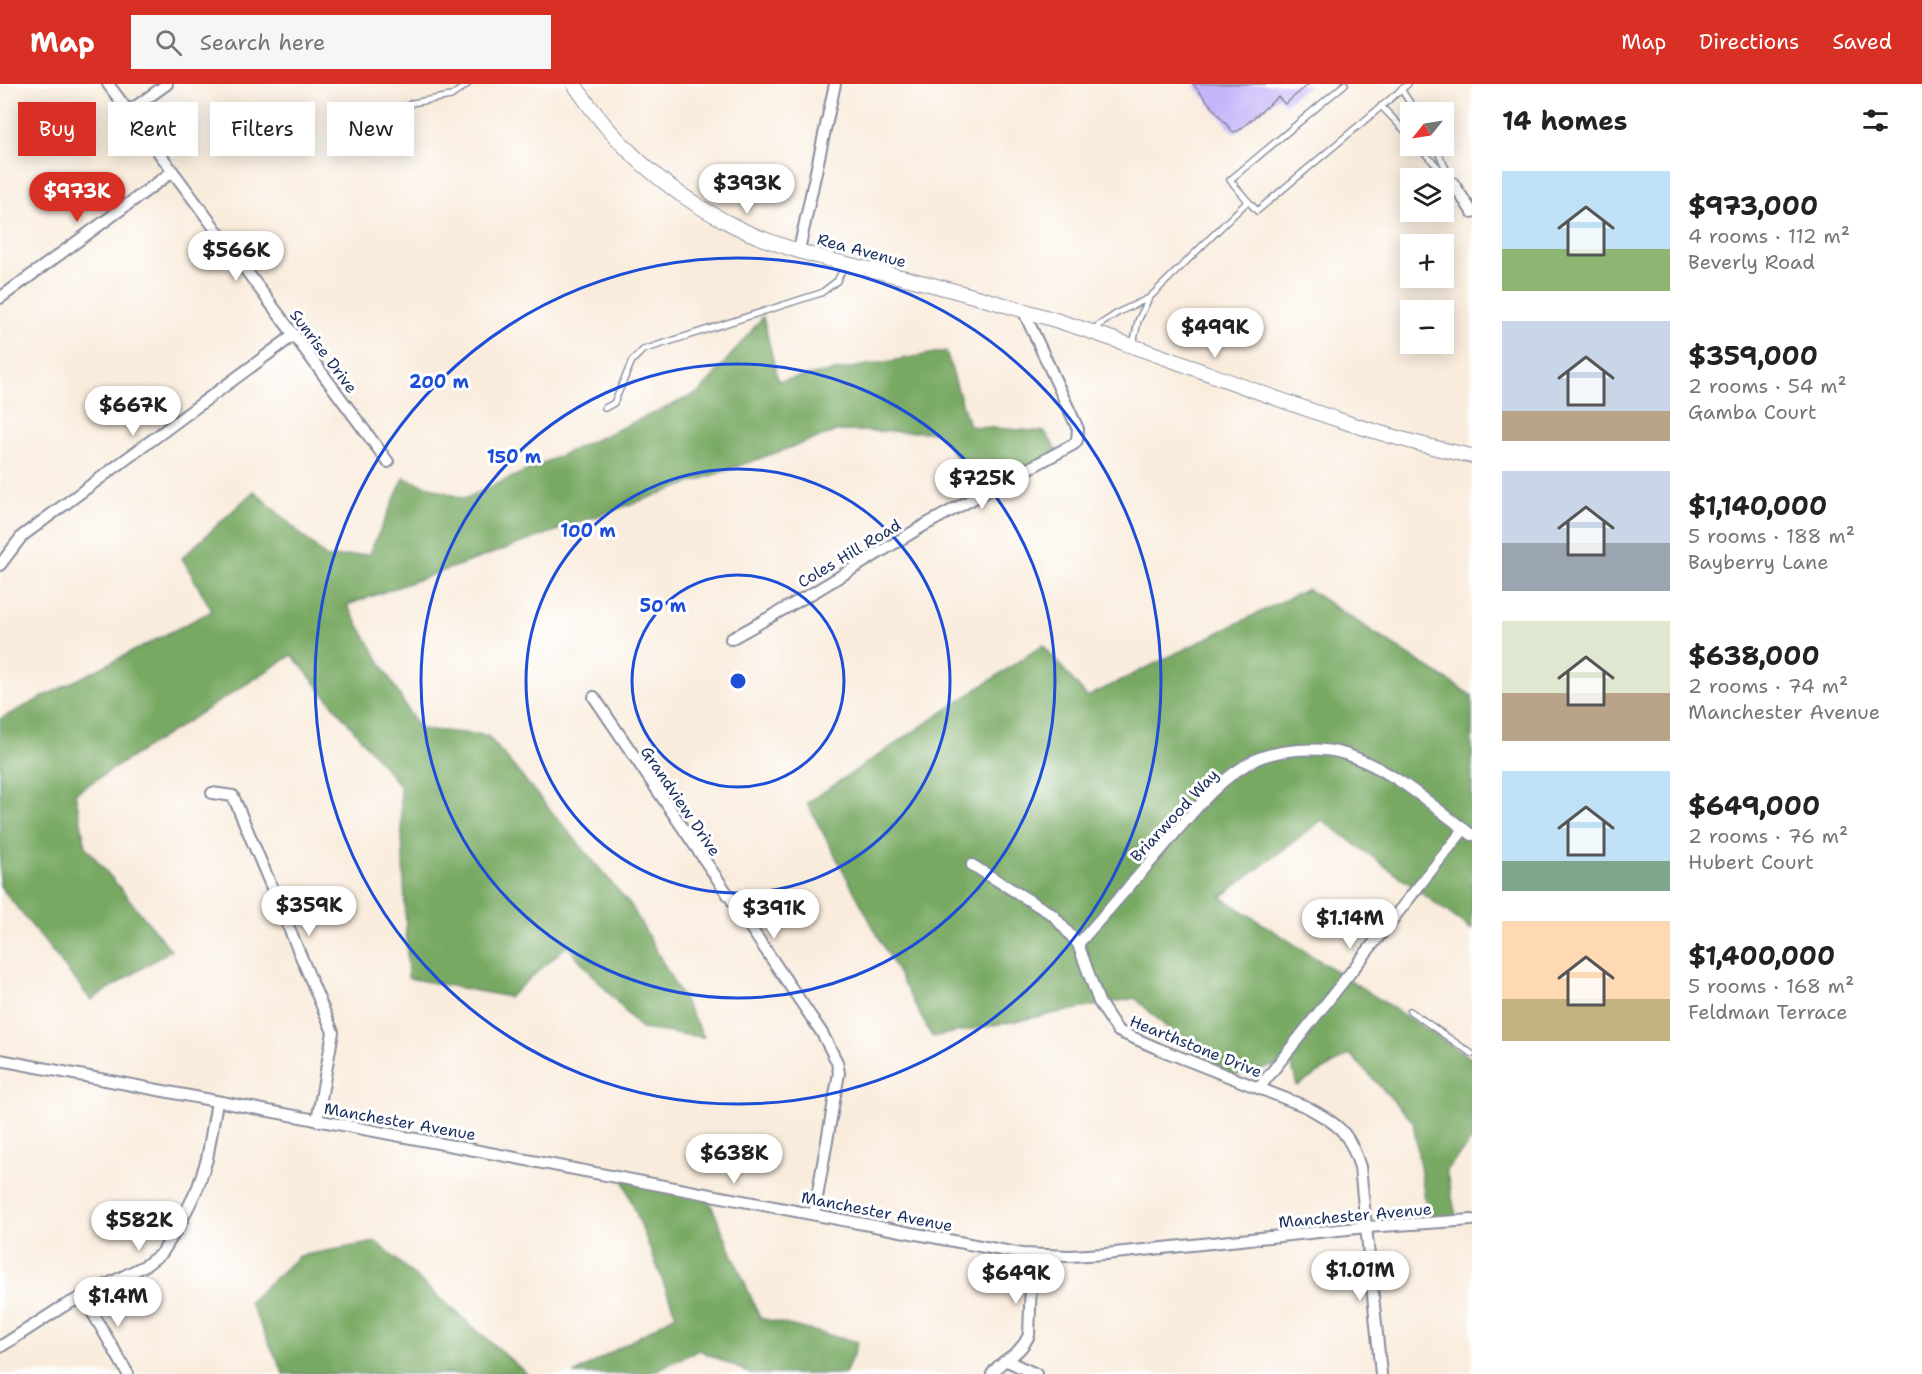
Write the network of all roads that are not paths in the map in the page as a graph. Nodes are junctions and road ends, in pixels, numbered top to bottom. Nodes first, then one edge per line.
1 (108, 84) edge
2 (167, 84) edge
3 (468, 84) edge
4 (574, 84) edge
5 (835, 84) edge
6 (1345, 84) edge
7 (1408, 84) edge
8 (1401, 89) junction
9 (121, 102) edge
10 (142, 102) edge
11 (1409, 102) edge
12 (414, 103) edge
13 (1382, 106) junction
14 (1400, 125) edge
15 (160, 156) edge
16 (1427, 156) edge
17 (1439, 168) edge
18 (172, 172) junction
19 (1454, 185) edge
20 (1248, 201) junction
21 (1472, 212) edge
22 (799, 250) junction
23 (846, 264) junction
24 (0, 298) edge
25 (1149, 298) junction
26 (1023, 310) junction
27 (1090, 331) junction
28 (294, 335) junction
29 (1133, 346) junction
30 (604, 408) dead end
31 (1472, 456) edge
32 (388, 462) dead end
33 (0, 565) edge
34 (731, 639) dead end
35 (594, 697) dead end
36 (212, 792) dead end
37 (1468, 832) edge
38 (972, 865) dead end
39 (1078, 944) junction
40 (1410, 1011) dead end
41 (1472, 1054) edge
42 (0, 1060) edge
43 (1259, 1088) junction
44 (217, 1102) junction
45 (317, 1121) junction
46 (814, 1214) junction
47 (1472, 1220) edge
48 (1367, 1227) junction
49 (1032, 1255) junction
50 (83, 1296) junction
51 (0, 1347) edge
52 (1007, 1361) junction
53 (128, 1374) edge
54 (992, 1374) edge
55 (1035, 1374) edge
56 (1381, 1374) edge

1 - 9 street, Sunrise Drive
2 - 10 street
3 - 12 lane
4 - 22 street, Rea Avenue
5 - 22 street
6 - 20 lane
7 - 8 lane
8 - 11 lane
8 - 13 lane
13 - 14 lane
13 - 20 lane
15 - 18 street, Sunrise Drive
16 - 17 lane
18 - 24 street
18 - 28 street, Sunrise Drive
19 - 21 street
20 - 25 lane
22 - 23 street, Rea Avenue
23 - 26 street, Rea Avenue
23 - 30 lane
25 - 27 lane
25 - 29 lane
26 - 27 street, Rea Avenue
26 - 34 street, Coles Hill Road
27 - 29 street, Rea Avenue
28 - 32 street, Sunrise Drive
28 - 33 street
29 - 31 street, Rea Avenue
35 - 46 street, Grandview Drive
36 - 45 street
37 - 39 street, Briarwood Way
37 - 43 street
38 - 39 street, Hearthstone Drive
39 - 43 street, Hearthstone Drive
40 - 41 lane
42 - 44 street, Manchester Avenue
43 - 48 street, Hearthstone Drive
44 - 45 street, Manchester Avenue
44 - 50 street
45 - 46 street, Manchester Avenue
46 - 49 street, Manchester Avenue
47 - 48 street, Manchester Avenue
48 - 49 street, Manchester Avenue
48 - 56 street, Hearthstone Drive
49 - 52 street
50 - 51 street
50 - 53 street
52 - 54 street
52 - 55 street

